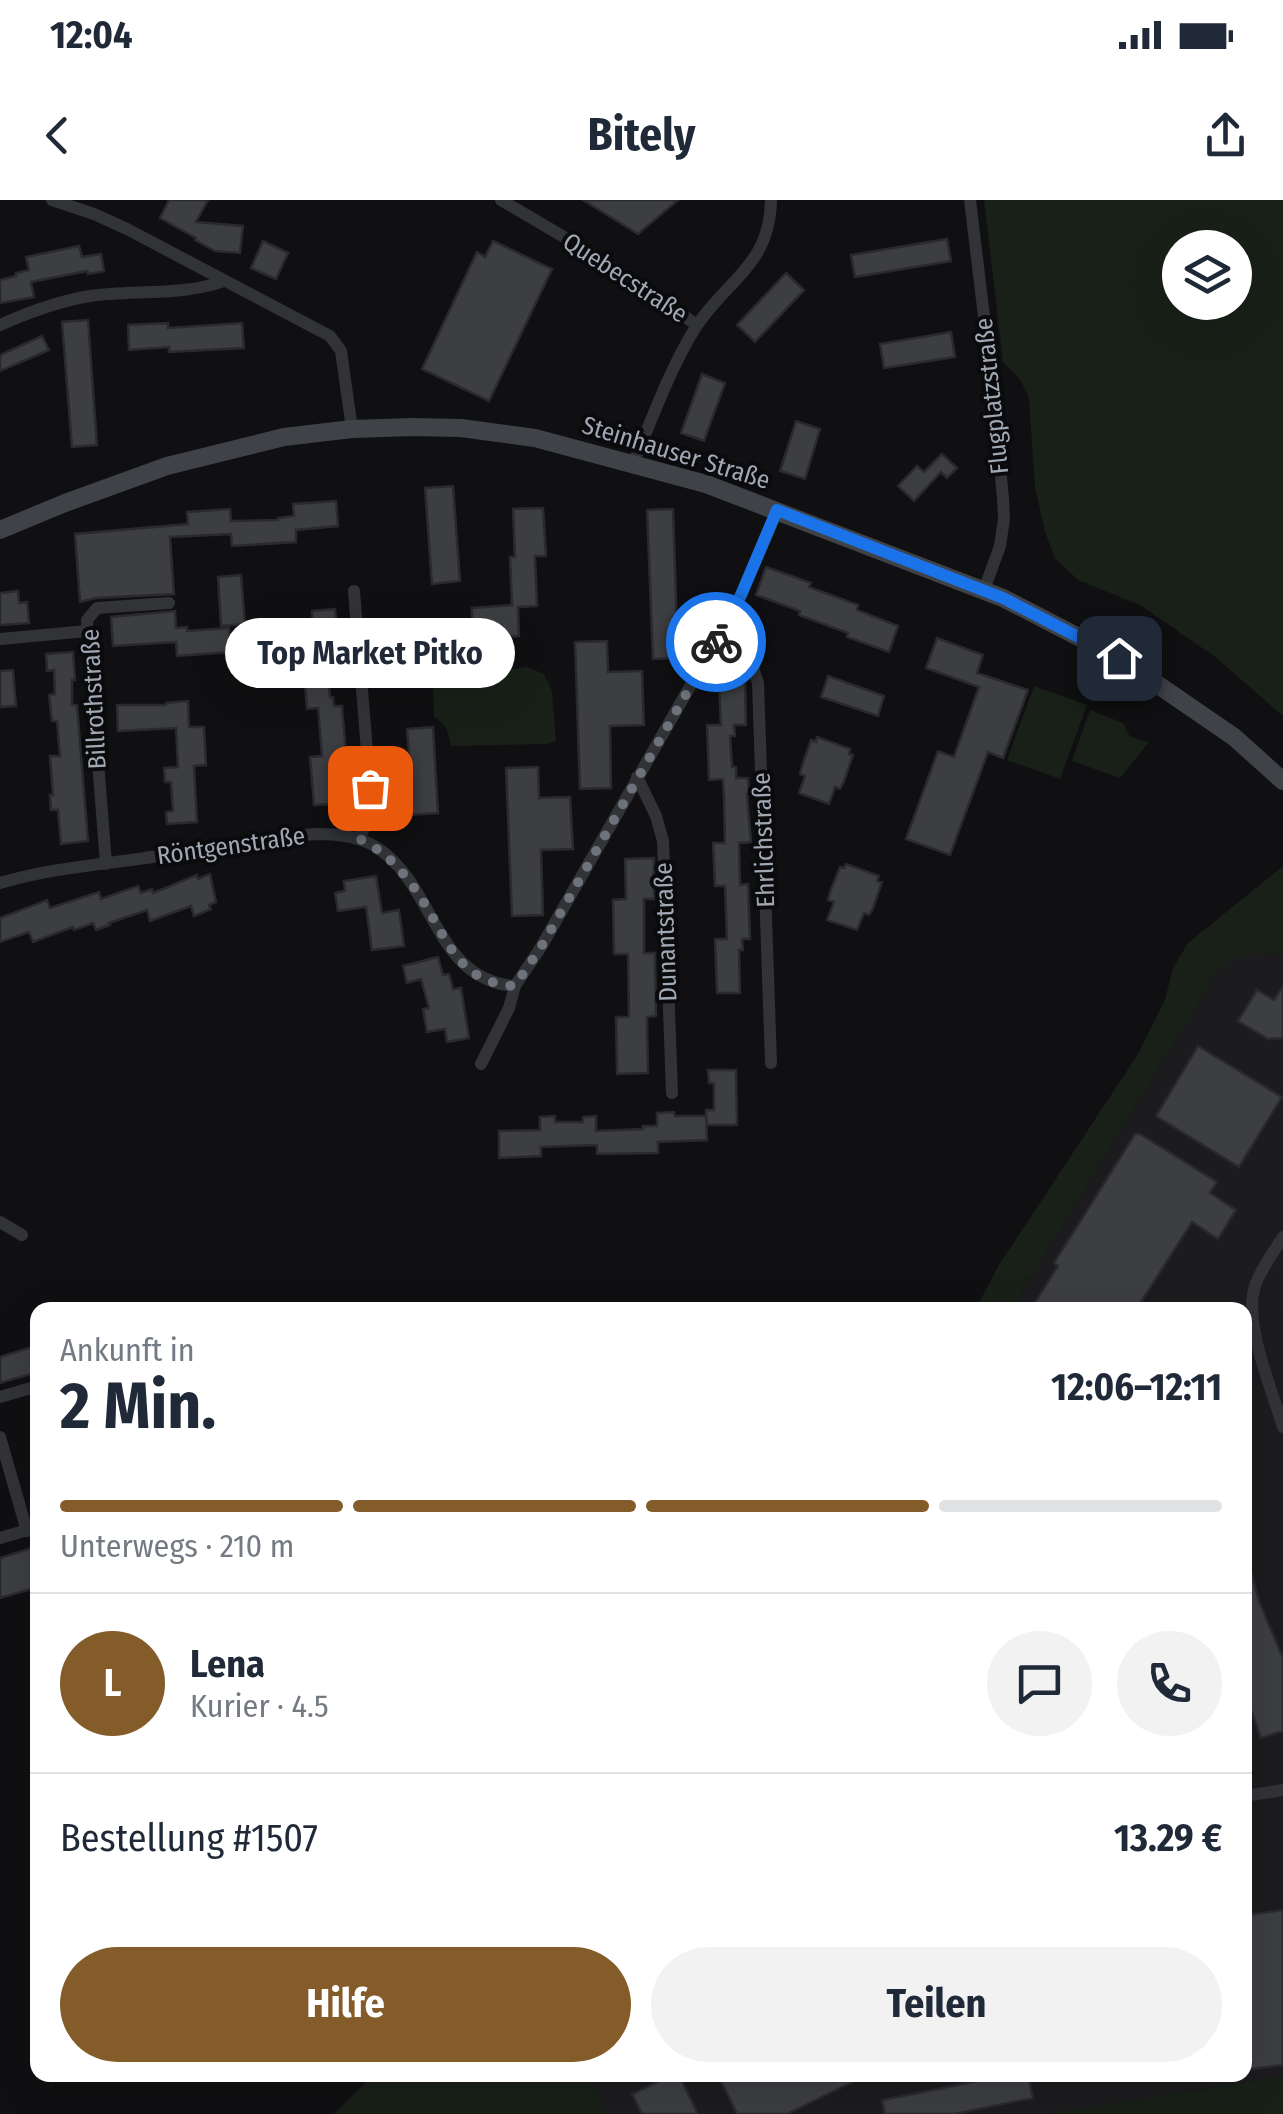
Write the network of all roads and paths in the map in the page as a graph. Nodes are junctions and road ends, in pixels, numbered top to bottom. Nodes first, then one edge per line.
1 (52, 200) edge
2 (501, 200) edge
3 (771, 200) edge
4 (970, 200) edge
5 (224, 281) junction
6 (697, 324) junction
7 (0, 325) edge
8 (352, 429) junction
9 (633, 464) junction
10 (777, 510) junction
11 (0, 530) edge
12 (354, 590) dead end
13 (984, 590) junction
14 (168, 603) dead end
15 (724, 627) junction
16 (86, 631) junction
17 (0, 639) edge
18 (637, 777) junction
19 (1283, 781) edge
20 (360, 839) junction
21 (106, 864) junction
22 (0, 883) edge
23 (515, 986) junction
24 (771, 1063) dead end
25 (481, 1064) dead end
26 (672, 1093) dead end
27 (0, 1222) edge
28 (22, 1235) dead end
29 (1283, 1238) edge
30 (30, 1389) edge
31 (0, 1398) edge
32 (1283, 1427) edge
33 (0, 1437) edge
34 (30, 1523) edge
35 (30, 1530) edge
36 (0, 1538) edge
37 (1283, 1790) edge
38 (1252, 1795) edge

1 - 5 street
2 - 6 street, Quebecstraße
3 - 6 street
4 - 13 street, Flugplatzstraße
5 - 7 street
5 - 8 street
6 - 9 street
8 - 9 main road, Steinhauser Straße
8 - 11 main road, Steinhauser Straße
9 - 10 main road, Steinhauser Straße
10 - 13 main road, Steinhauser Straße
10 - 15 street
12 - 20 street
13 - 19 main road, Steinhauser Straße
14 - 16 street, Billrothstraße
15 - 18 street
15 - 24 street, Ehrlichstraße
16 - 17 street
16 - 21 street, Billrothstraße
18 - 23 street
18 - 26 street, Dunantstraße
20 - 21 street, Röntgenstraße
20 - 23 street
21 - 22 street, Röntgenstraße
23 - 25 street
27 - 28 street
29 - 32 street
30 - 31 street
33 - 34 street
35 - 36 street
37 - 38 street

